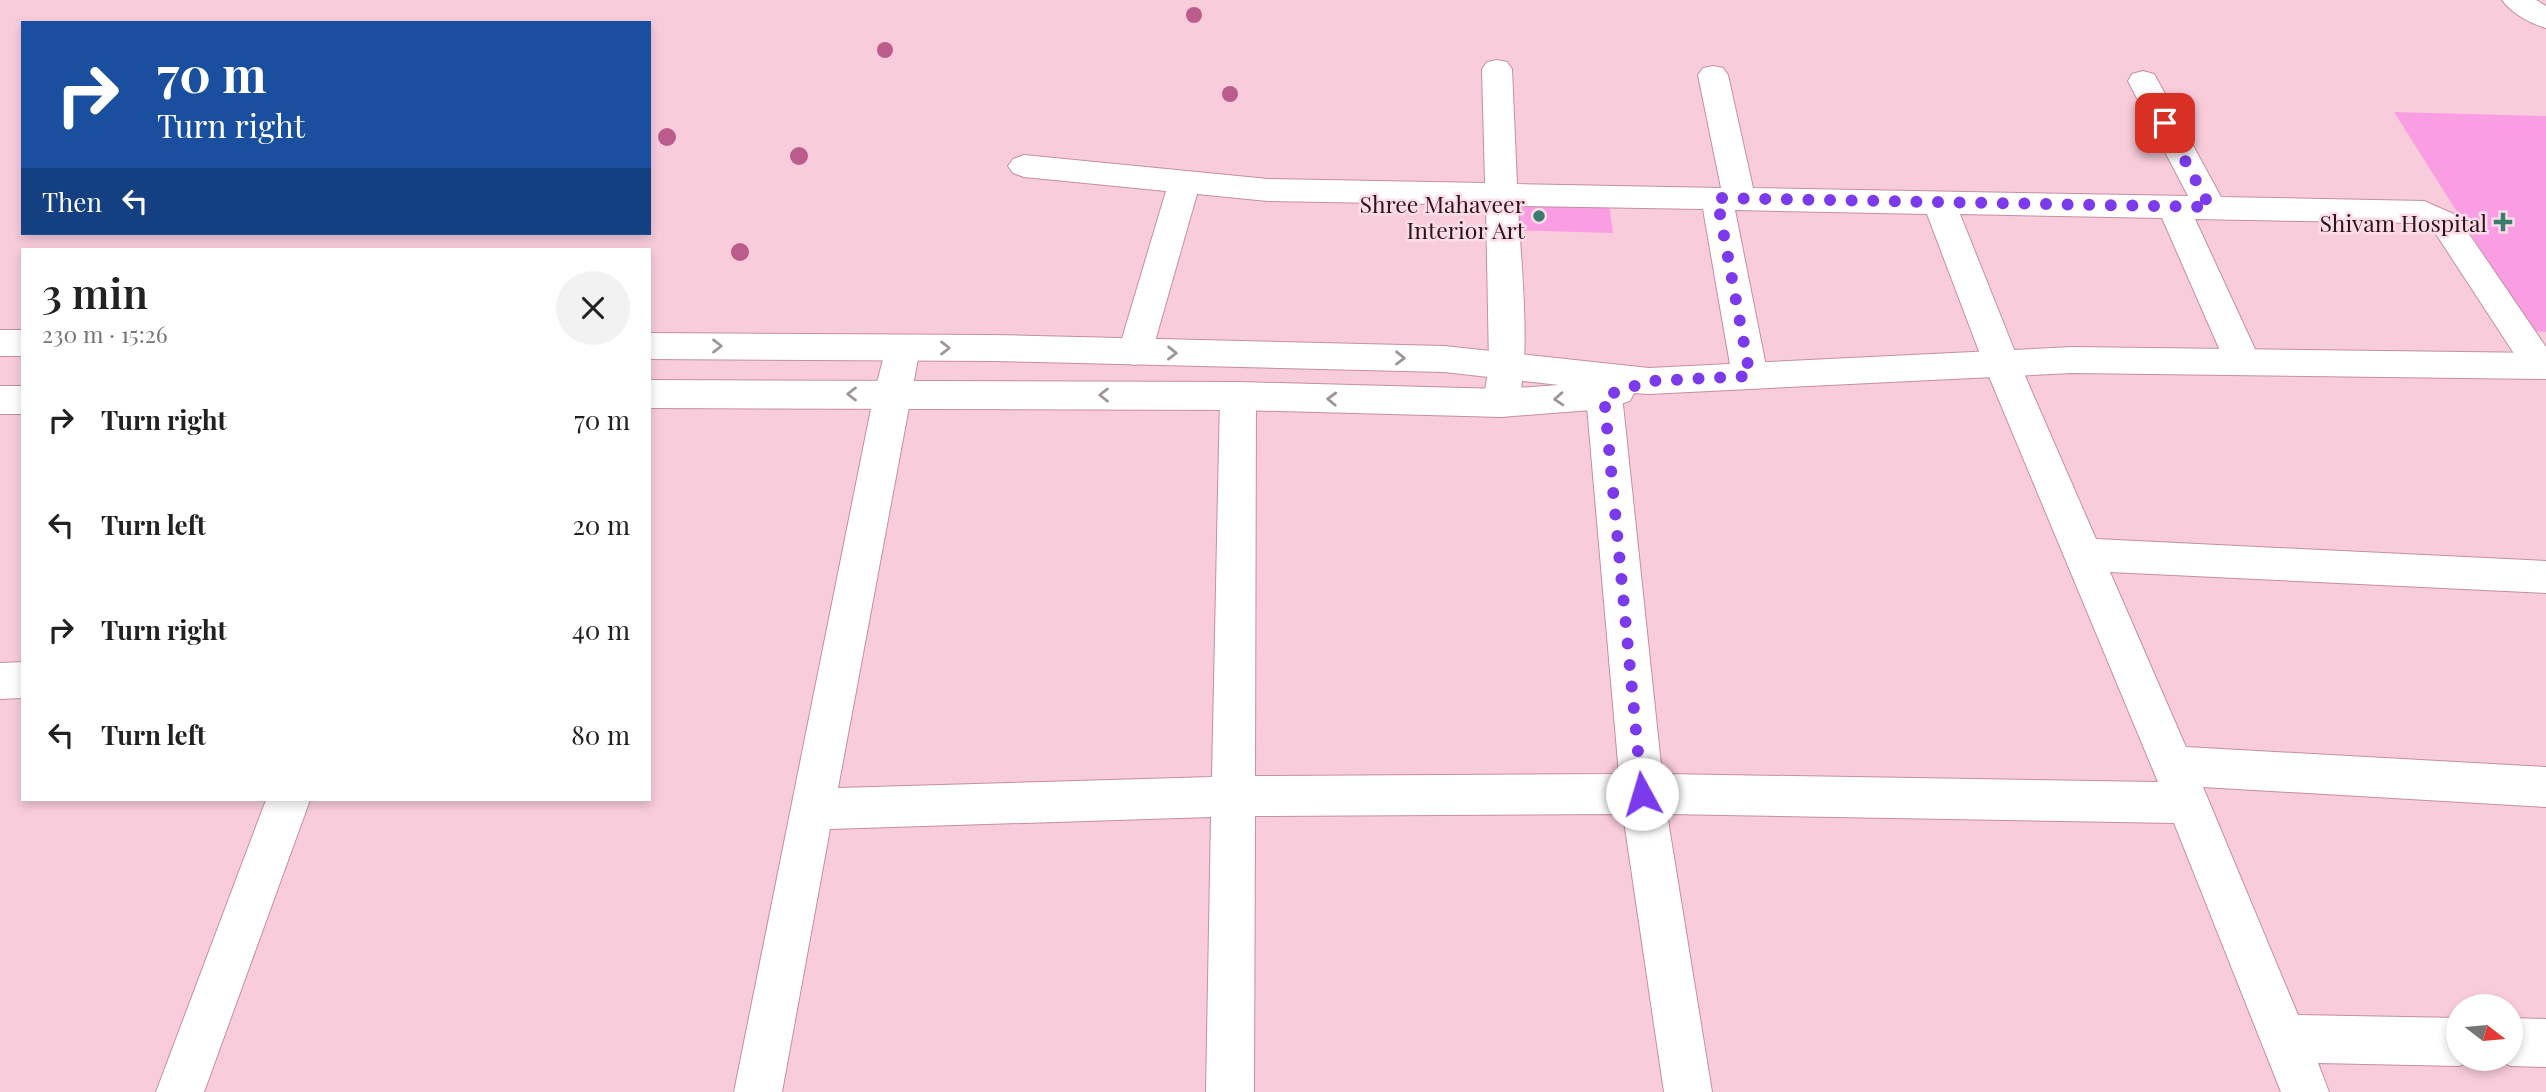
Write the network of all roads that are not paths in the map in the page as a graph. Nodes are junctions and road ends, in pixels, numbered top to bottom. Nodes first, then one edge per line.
1 (2516, 0) edge
2 (2546, 19) edge
3 (1497, 69) dead end
4 (1713, 75) dead end
5 (2143, 81) dead end
6 (1024, 166) dead end
7 (1184, 182) junction
8 (1503, 194) junction
9 (1728, 198) junction
10 (1939, 202) junction
11 (2173, 206) junction
12 (2210, 207) junction
13 (0, 343) edge
14 (21, 343) edge
15 (651, 346) edge
16 (903, 348) junction
17 (1135, 352) junction
18 (2001, 362) junction
19 (2243, 362) junction
20 (1507, 365) junction
21 (2543, 366) edge
22 (1750, 376) junction
23 (1650, 381) junction
24 (651, 394) edge
25 (892, 394) junction
26 (1238, 396) junction
27 (1604, 396) junction
28 (0, 400) edge
29 (21, 400) edge
30 (1501, 403) junction
31 (2083, 555) junction
32 (2546, 578) edge
33 (21, 680) edge
34 (0, 681) edge
35 (2181, 784) junction
36 (2546, 786) edge
37 (1642, 794) junction
38 (1234, 796) junction
39 (288, 801) edge
40 (812, 809) junction
41 (2283, 1039) junction
42 (2446, 1042) edge
43 (2524, 1042) edge
44 (2546, 1043) edge
45 (180, 1092) edge
46 (758, 1092) edge
47 (1230, 1092) edge
48 (1688, 1092) edge
49 (2305, 1092) edge

1 - 2 street
3 - 8 street
4 - 9 street
5 - 12 street
6 - 7 street
7 - 8 street
7 - 17 street
8 - 9 street
8 - 20 street
9 - 10 street
9 - 22 street
10 - 11 street
10 - 18 street
11 - 12 street
11 - 19 street
12 - 21 street
13 - 14 street
15 -> 16 street
16 -> 17 street
16 - 25 street
17 -> 20 street
18 - 19 street
18 - 22 street
18 - 31 street
19 - 21 street
20 - 23 street
20 - 30 street
22 - 23 street
23 - 27 street
25 -> 24 street
26 -> 25 street
25 - 40 street
30 -> 26 street
26 - 38 street
27 -> 30 street
27 - 37 street
28 - 29 street
31 - 32 street
31 - 35 street
33 - 34 street
35 - 36 street
35 - 37 street
35 - 41 street
37 - 38 street
37 - 48 street
38 - 40 street
38 - 47 street
39 - 45 street
40 - 46 street
41 - 42 street
41 - 49 street
43 - 44 street

